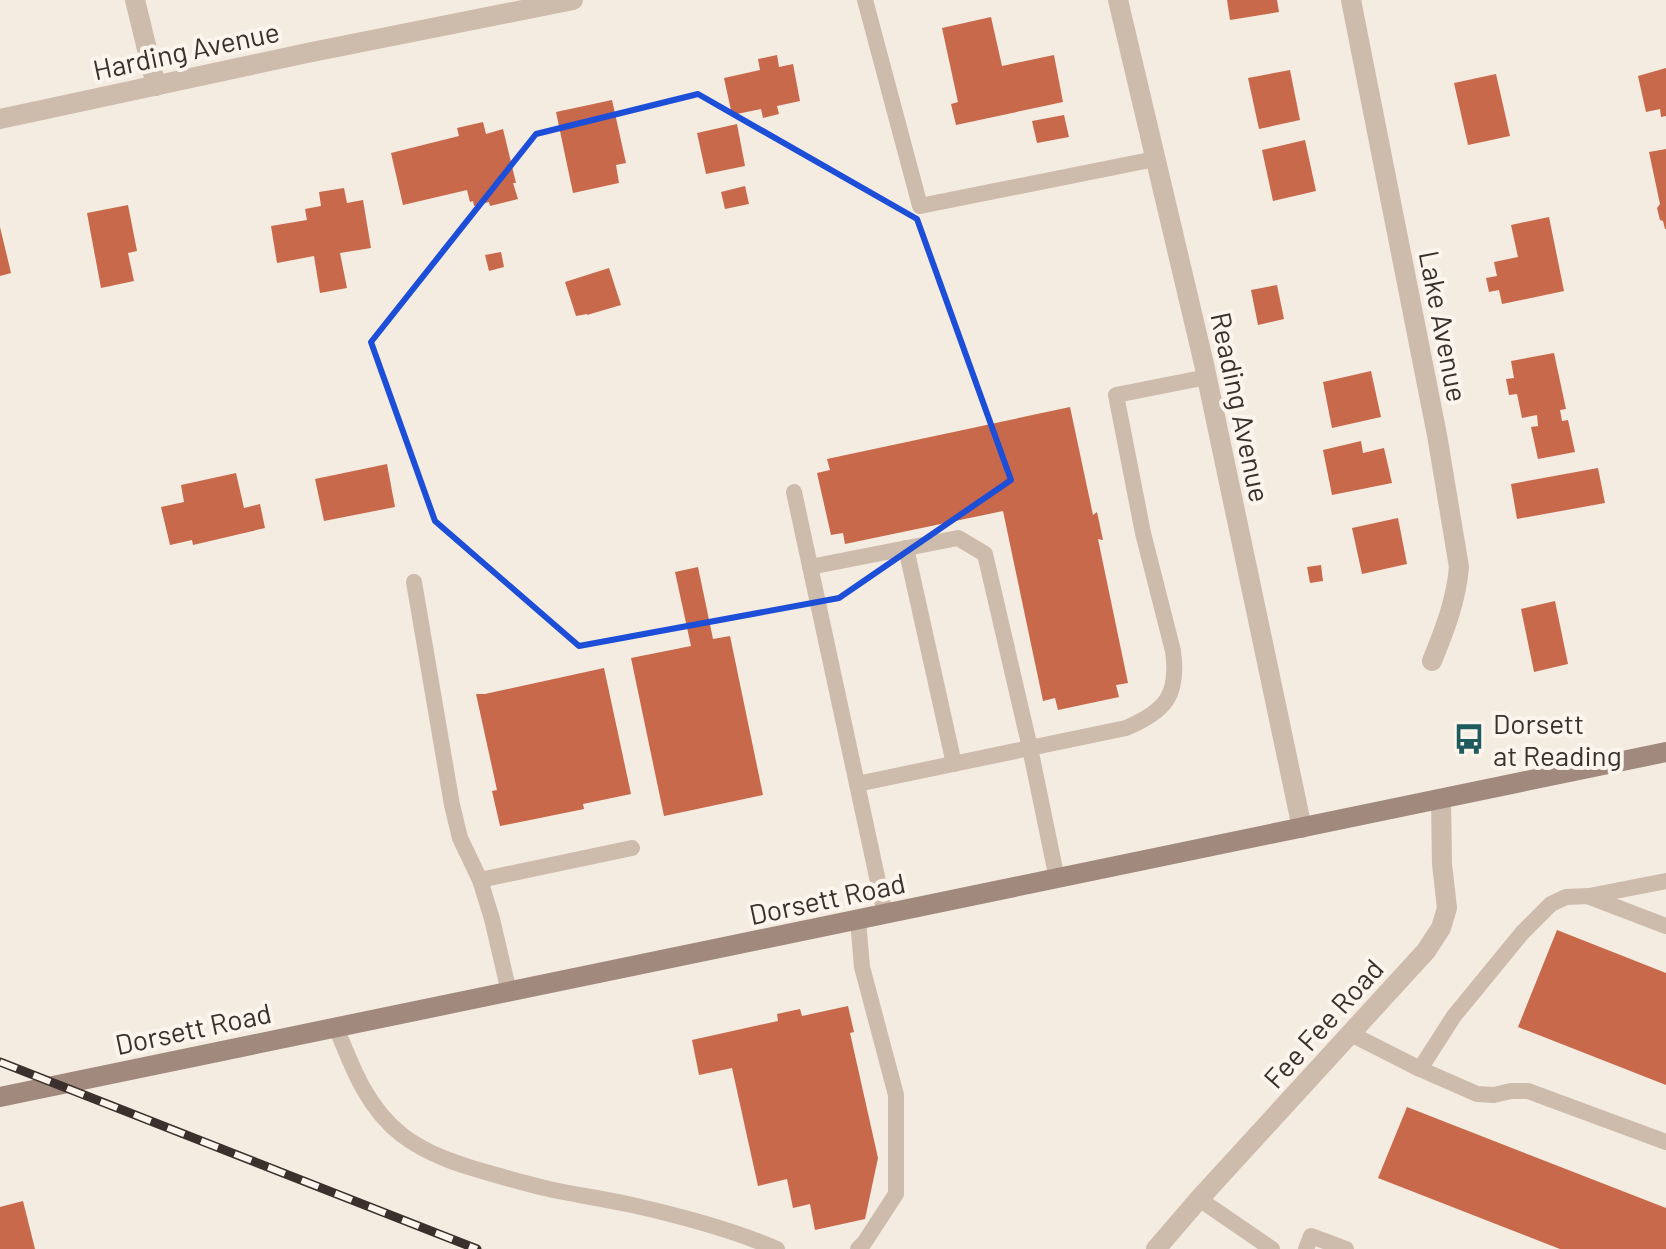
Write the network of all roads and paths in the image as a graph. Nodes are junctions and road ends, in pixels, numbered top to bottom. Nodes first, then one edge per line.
1 (135, 0) edge
2 (573, 0) edge
3 (865, 0) edge
4 (1118, 0) edge
5 (1351, 0) edge
6 (156, 86) junction
7 (0, 119) edge
8 (1155, 159) junction
9 (1207, 377) junction
10 (794, 492) dead end
11 (906, 548) junction
12 (810, 567) junction
13 (414, 582) dead end
14 (1432, 661) dead end
15 (1030, 748) junction
16 (1666, 752) edge
17 (954, 764) junction
18 (857, 784) junction
19 (1441, 800) junction
20 (1302, 828) junction
21 (632, 848) dead end
22 (1057, 879) junction
23 (480, 880) junction
24 (1666, 881) edge
25 (1589, 896) junction
26 (885, 914) junction
27 (858, 920) junction
28 (1666, 926) edge
29 (509, 992) junction
30 (336, 1027) junction
31 (1351, 1034) junction
32 (1420, 1069) junction
33 (0, 1097) edge
34 (1666, 1142) edge
35 (1199, 1199) junction
36 (777, 1249) edge
37 (858, 1249) edge
38 (1156, 1249) edge
39 (1272, 1249) edge
40 (1306, 1249) edge
41 (1346, 1249) edge

1 - 6 street
2 - 6 street, Harding Avenue
3 - 8 lane
4 - 8 street, Reading Avenue
5 - 14 street, Lake Avenue
6 - 7 street, Harding Avenue
8 - 9 street, Reading Avenue
9 - 15 lane
9 - 20 street, Reading Avenue
10 - 12 lane
11 - 12 lane
11 - 15 lane
11 - 17 lane
12 - 18 lane
13 - 23 lane
15 - 17 lane
15 - 22 lane
16 - 19 main road, Dorsett Road
17 - 18 lane
18 - 26 lane
19 - 20 main road, Dorsett Road
19 - 31 street, Fee Fee Road
20 - 22 main road, Dorsett Road
21 - 23 lane
22 - 26 main road, Dorsett Road
23 - 29 lane
24 - 25 lane
25 - 28 lane
25 - 32 lane
26 - 27 main road, Dorsett Road
27 - 29 main road, Dorsett Road
27 - 37 lane
29 - 30 main road, Dorsett Road
30 - 33 main road, Dorsett Road
30 - 36 lane
31 - 32 lane
31 - 35 street, Fee Fee Road
32 - 34 lane
35 - 38 street, Fee Fee Road
35 - 39 lane
40 - 41 lane

